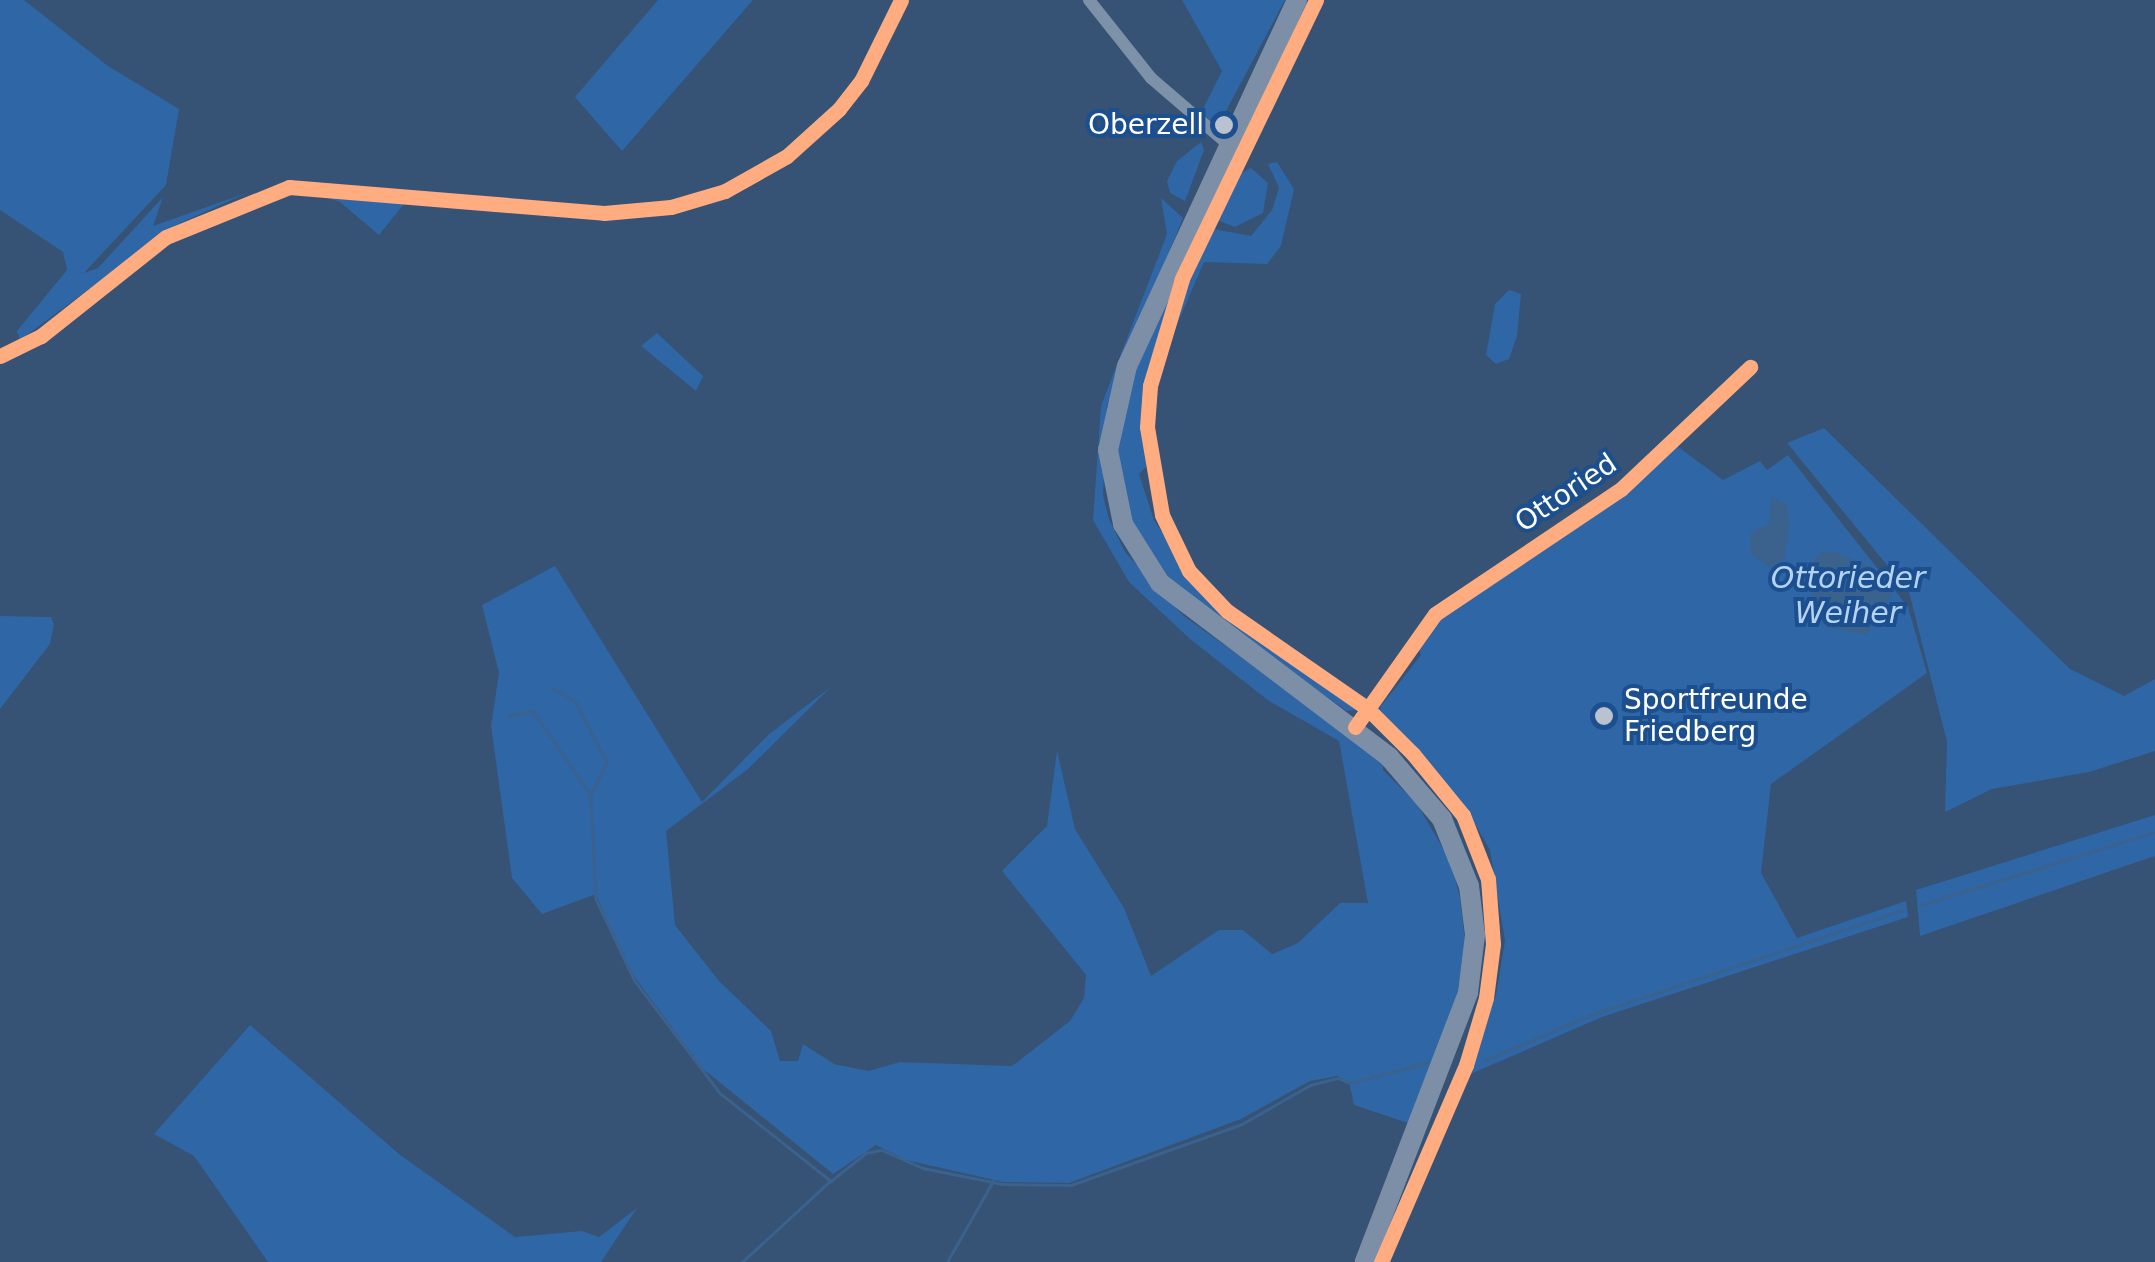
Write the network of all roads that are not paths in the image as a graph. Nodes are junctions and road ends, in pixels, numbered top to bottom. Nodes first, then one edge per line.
1 (901, 0) edge
2 (1089, 0) edge
3 (1298, 0) edge
4 (1228, 145) junction
5 (0, 356) edge
6 (1750, 367) dead end
7 (1355, 728) junction
8 (1364, 1262) edge

1 - 5 street
2 - 4 street
3 - 4 main road
4 - 7 main road
6 - 7 street, Ottoried
7 - 8 main road

